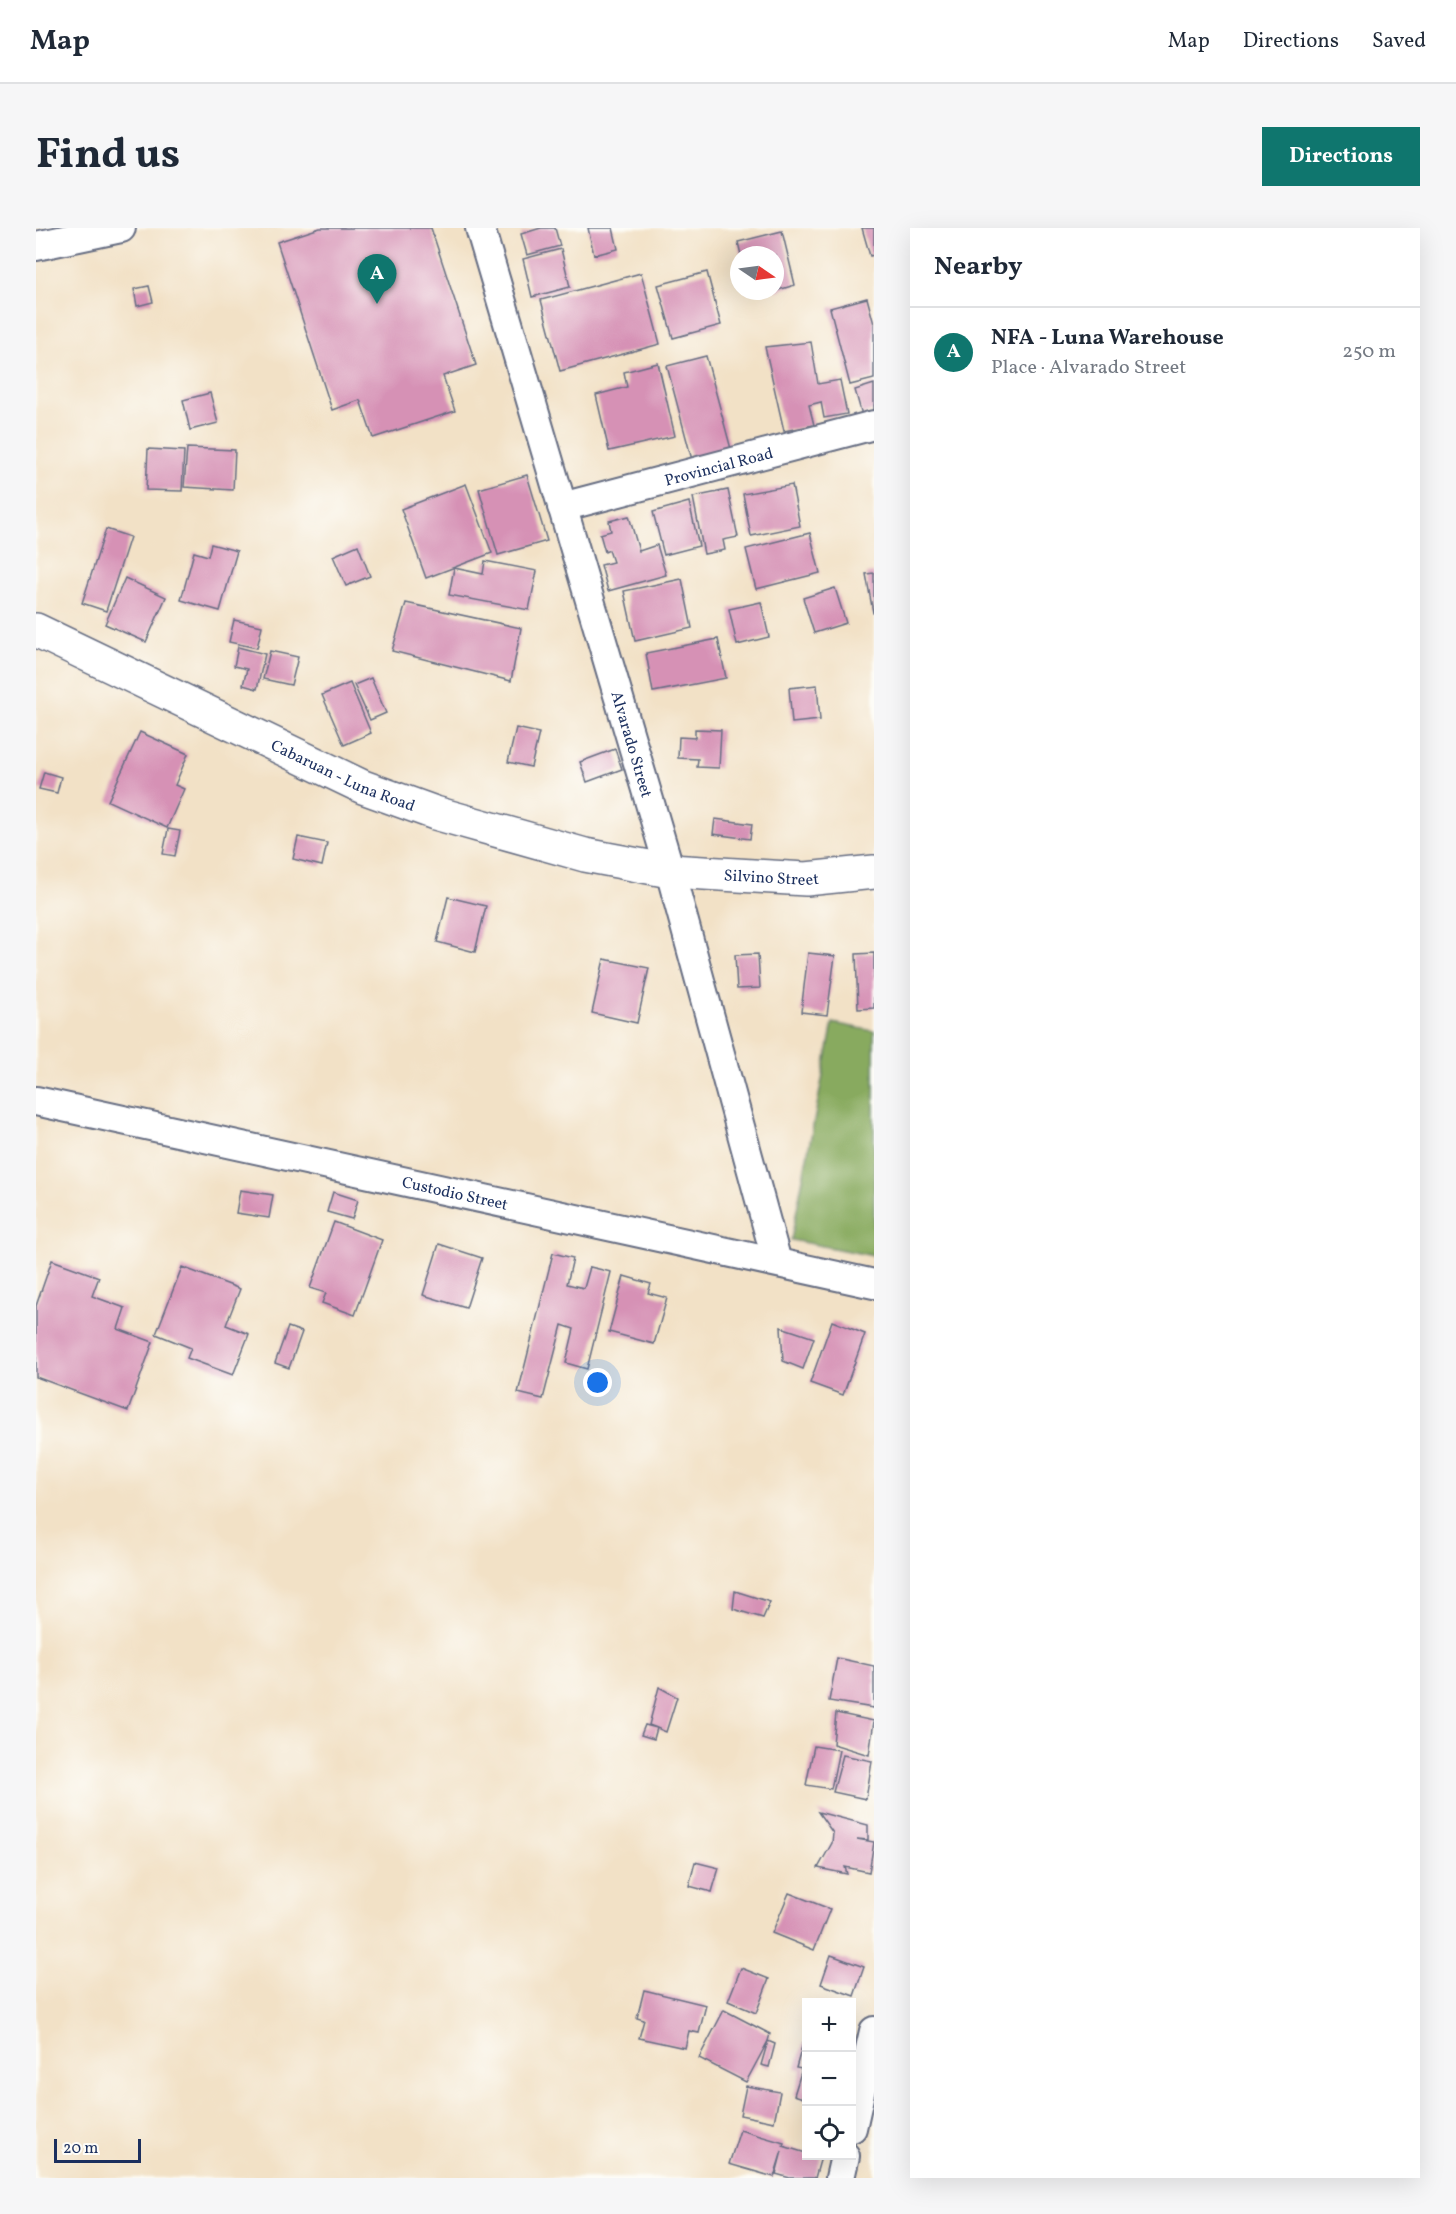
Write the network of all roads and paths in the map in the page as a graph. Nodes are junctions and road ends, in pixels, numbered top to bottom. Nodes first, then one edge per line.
1 (121, 228) edge
2 (480, 228) edge
3 (36, 246) edge
4 (874, 425) edge
5 (562, 507) junction
6 (36, 630) edge
7 (670, 871) junction
8 (874, 872) edge
9 (36, 1101) edge
10 (777, 1262) junction
11 (874, 1284) edge
12 (874, 2031) edge
13 (856, 2110) edge
14 (844, 2160) edge
15 (840, 2178) edge

1 - 3 street
2 - 5 street, Alvarado Street
4 - 5 street, Provincial Road
5 - 7 street, Alvarado Street
6 - 7 main road, Cabaruan - Luna Road
7 - 8 main road, Silvino Street
7 - 10 street, Alvarado Street
9 - 10 street, Custodio Street
10 - 11 street, Custodio Street
12 - 13 street
14 - 15 street

